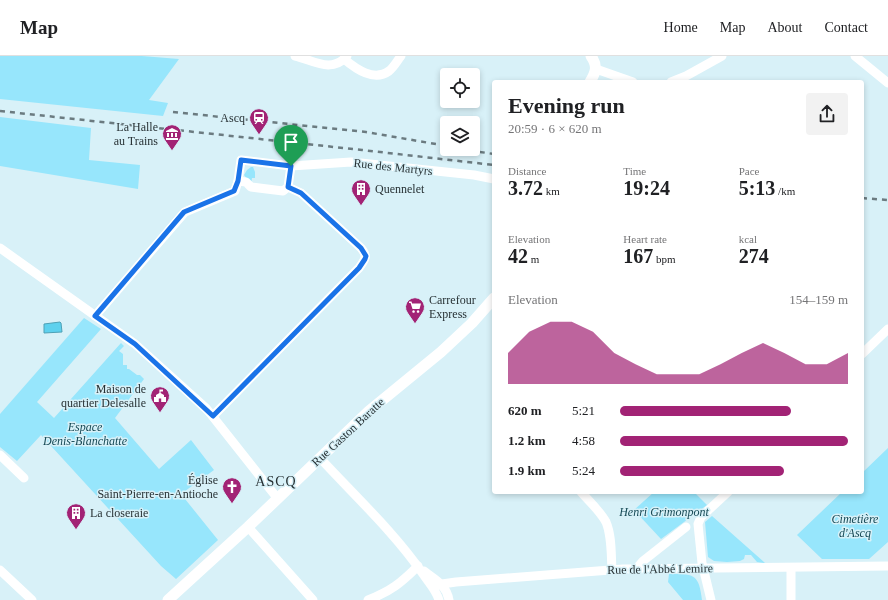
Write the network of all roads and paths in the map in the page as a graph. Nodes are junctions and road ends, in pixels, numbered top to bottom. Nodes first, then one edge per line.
1 (296, 56) edge
2 (401, 56) edge
3 (591, 56) edge
4 (722, 56) edge
5 (855, 56) edge
6 (346, 58) edge
7 (596, 69) junction
8 (591, 80) edge
9 (627, 80) edge
10 (676, 80) edge
11 (888, 83) edge
12 (291, 166) junction
13 (492, 179) edge
14 (238, 181) junction
15 (288, 187) junction
16 (0, 248) edge
17 (492, 300) edge
18 (95, 316) junction
19 (888, 329) edge
20 (864, 352) edge
21 (213, 416) junction
22 (0, 455) edge
23 (320, 458) junction
24 (24, 478) dead end
25 (583, 494) edge
26 (726, 494) edge
27 (278, 499) junction
28 (248, 527) junction
29 (686, 527) dead end
30 (888, 566) edge
31 (637, 568) junction
32 (702, 568) junction
33 (791, 568) junction
34 (415, 569) junction
35 (0, 570) edge
36 (612, 570) junction
37 (437, 585) junction
38 (32, 600) edge
39 (168, 600) edge
40 (313, 600) edge
41 (368, 600) edge
42 (439, 600) edge
43 (449, 600) edge
44 (710, 600) edge
45 (791, 600) edge

1 - 6 street
2 - 6 street
3 - 7 street
4 - 10 street
5 - 11 street
7 - 8 street
7 - 9 street
12 - 13 street, Rue des Martyrs
12 - 14 street, Rue des Martyrs
12 - 15 street
14 - 15 street
14 - 18 street
15 - 21 street
16 - 18 street
17 - 23 street, Rue Gaston Baratte
18 - 21 street
19 - 20 street
21 - 27 street
22 - 24 street
23 - 27 street, Rue Gaston Baratte
23 - 34 street
25 - 36 street
26 - 32 street
27 - 28 street, Rue Gaston Baratte
28 - 39 street, Rue Gaston Baratte
28 - 40 street
29 - 31 street
30 - 33 street, Rue de l'Abbé Lemire
31 - 32 street, Rue de l'Abbé Lemire
31 - 36 street, Rue de l'Abbé Lemire
32 - 33 street, Rue de l'Abbé Lemire
32 - 44 street
33 - 45 street
34 - 37 street
34 - 41 street
35 - 38 street
36 - 37 street, Rue de l'Abbé Lemire
37 - 42 street
37 - 43 street

